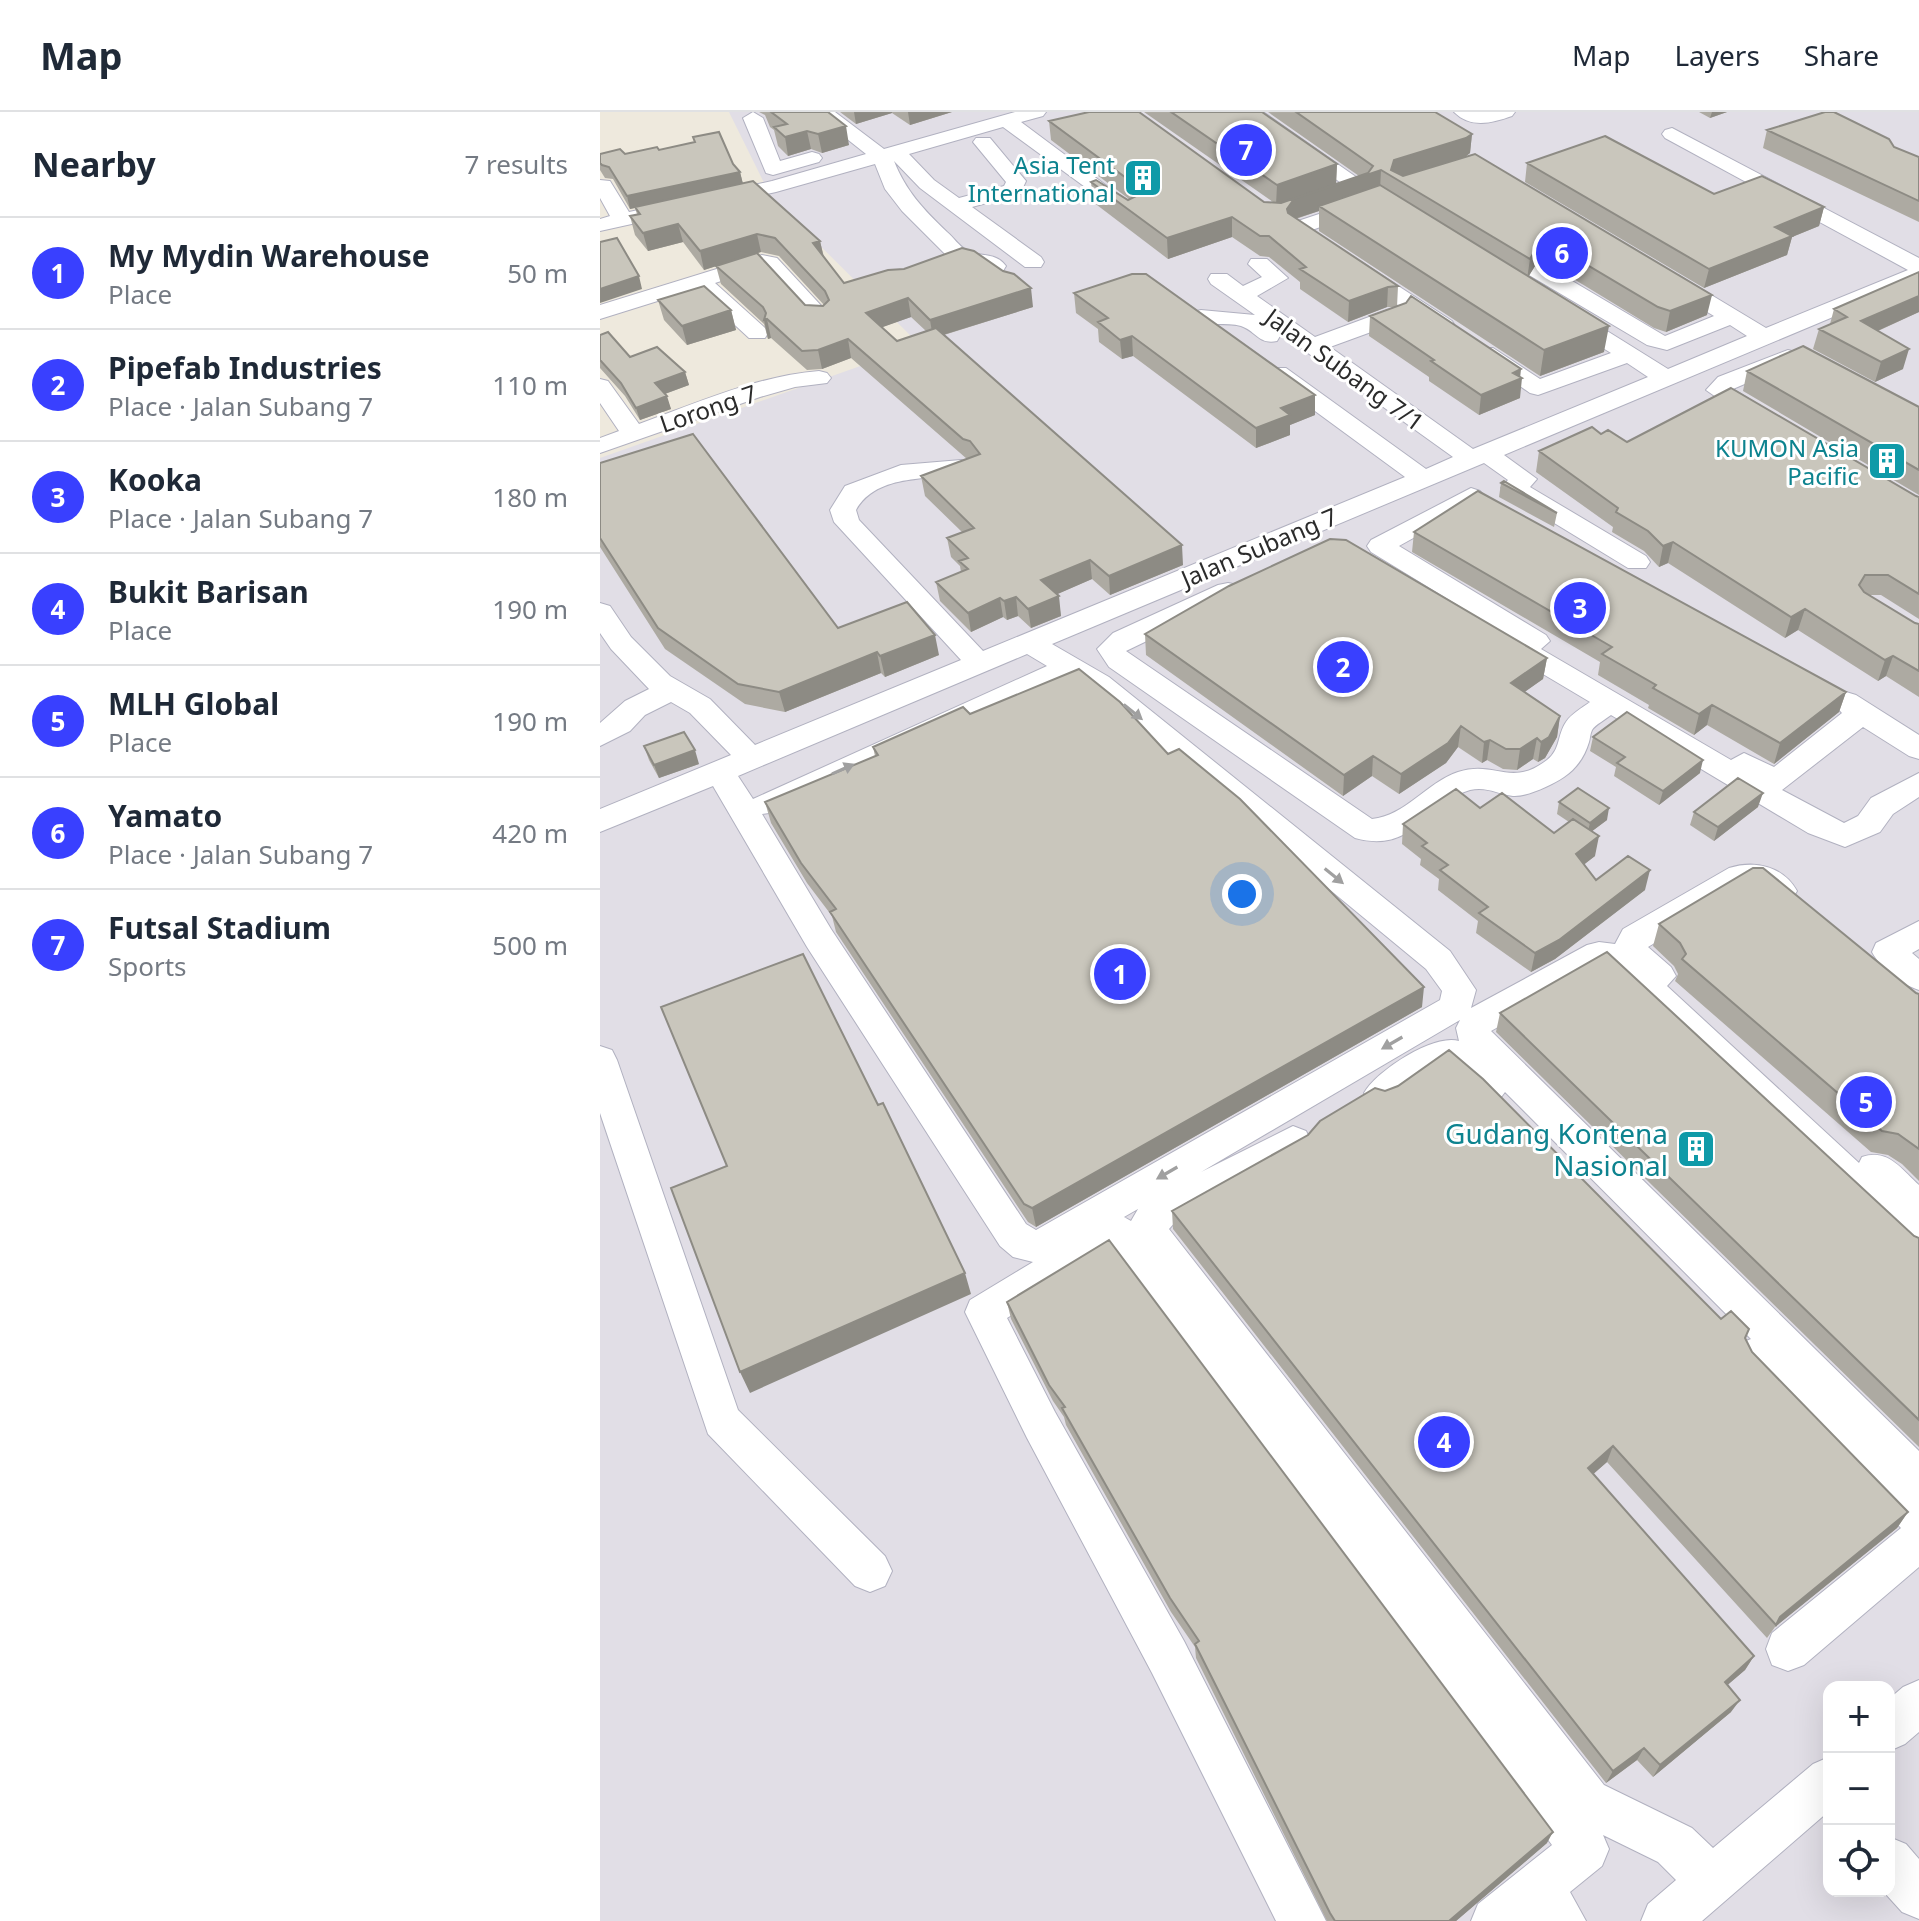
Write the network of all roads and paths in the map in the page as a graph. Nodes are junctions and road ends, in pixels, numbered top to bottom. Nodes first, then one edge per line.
1 (823, 112) edge
2 (1036, 112) edge
3 (1250, 112) edge
4 (1464, 112) edge
5 (1505, 112) edge
6 (969, 113) edge
7 (753, 118) dead end
8 (1007, 121) junction
9 (1055, 129) edge
10 (1672, 134) dead end
11 (1028, 137) junction
12 (983, 142) dead end
13 (881, 151) junction
14 (603, 185) dead end
15 (959, 195) junction
16 (1381, 199) edge
17 (1130, 211) edge
18 (1287, 211) edge
19 (623, 220) junction
20 (600, 225) edge
21 (1483, 237) edge
22 (960, 256) junction
23 (1033, 262) dead end
24 (1259, 264) dead end
25 (935, 265) edge
26 (1650, 268) edge
27 (1919, 270) edge
28 (1008, 276) edge
29 (1219, 279) dead end
30 (699, 280) junction
31 (655, 294) junction
32 (1242, 295) junction
33 (1177, 300) edge
34 (1550, 306) edge
35 (600, 312) edge
36 (676, 314) edge
37 (1396, 315) edge
38 (819, 317) edge
39 (1201, 317) junction
40 (1731, 317) junction
41 (757, 333) dead end
42 (1758, 340) junction
43 (1239, 345) edge
44 (1312, 346) junction
45 (1628, 355) junction
46 (1810, 358) edge
47 (1779, 360) junction
48 (1265, 363) edge
49 (819, 378) dead end
50 (1666, 378) junction
51 (600, 386) edge
52 (1781, 429) edge
53 (634, 434) junction
54 (600, 446) edge
55 (1393, 456) junction
56 (1478, 456) junction
57 (961, 467) edge
58 (1430, 476) junction
59 (1471, 496) junction
60 (1498, 510) edge
61 (1538, 533) edge
62 (1325, 548) edge
63 (1355, 551) edge
64 (1286, 565) edge
65 (1259, 577) edge
66 (600, 612) edge
67 (1029, 643) junction
68 (610, 647) edge
69 (979, 663) junction
70 (1069, 667) junction
71 (1823, 689) edge
72 (671, 690) junction
73 (1610, 701) junction
74 (1864, 711) junction
75 (600, 736) edge
76 (1919, 749) edge
77 (751, 758) junction
78 (719, 771) junction
79 (1919, 783) edge
80 (746, 812) junction
81 (600, 821) edge
82 (1800, 906) edge
83 (1919, 933) edge
84 (1860, 955) edge
85 (1919, 977) edge
86 (1919, 1004) edge
87 (600, 1060) edge
88 (1382, 1093) edge
89 (1293, 1141) edge
90 (1919, 1208) edge
91 (1919, 1241) edge
92 (1919, 1479) edge
93 (1919, 1517) edge
94 (1919, 1540) edge
95 (870, 1571) dead end
96 (1788, 1649) dead end
97 (1919, 1703) edge
98 (1895, 1723) edge
99 (1823, 1790) edge
100 (1895, 1868) edge
101 (1712, 1881) junction
102 (1919, 1895) edge
103 (1549, 1905) edge
104 (1302, 1921) edge
105 (1495, 1921) edge
106 (1665, 1921) edge

1 - 13 street
2 - 8 street
3 - 18 street
4 - 5 street
6 - 13 street
7 - 13 street
8 - 11 street
8 - 13 street
9 - 11 street
10 - 27 street
11 - 17 street
12 - 15 street
13 - 15 street
13 - 19 street
13 - 22 street
14 - 19 street
15 - 23 street
16 - 45 street
19 - 20 street
21 - 40 street
22 - 25 street
22 - 28 street
24 - 32 street
26 - 40 street
27 - 42 street, Jalan Subang 7
29 - 32 street, Jalan Subang 7/1
30 - 31 street
30 - 38 street
30 - 41 street
31 - 35 street
31 - 36 street
32 - 44 street, Jalan Subang 7/1
33 - 39 street
34 - 45 street
37 - 44 street
39 - 43 street
39 - 55 street
40 - 42 street
42 - 47 street
42 - 50 street, Jalan Subang 7
44 - 56 street, Jalan Subang 7/1
45 - 50 street
46 - 47 street
47 - 52 street
48 - 55 street
49 - 53 street, Lorong 7
50 - 56 street, Jalan Subang 7
51 - 53 street
53 - 54 street, Lorong 7
55 - 58 street
56 - 58 street, Jalan Subang 7
56 - 61 street, Jalan Subang 7/1
57 - 69 street
58 - 59 street
58 - 67 street, Jalan Subang 7
59 - 60 street
59 - 74 street
62 - 64 street
63 - 73 street
65 - 73 street
66 - 68 street
67 - 69 street, Jalan Subang 7
67 - 70 street
68 - 72 street
69 - 77 street, Jalan Subang 7
80 -> 70 street
70 -> 80 street
71 - 74 street
72 - 75 street
72 - 77 street
73 - 79 street
74 - 76 street
77 - 78 street, Jalan Subang 7
78 - 80 street
78 - 81 street, Jalan Subang 7
82 - 90 street
83 - 85 street
84 - 86 street
87 - 95 street
88 - 93 street
89 - 101 street
91 - 92 street
94 - 96 street
97 - 98 street
99 - 101 street
100 - 102 street
101 - 106 street
103 - 104 street
103 - 105 street

